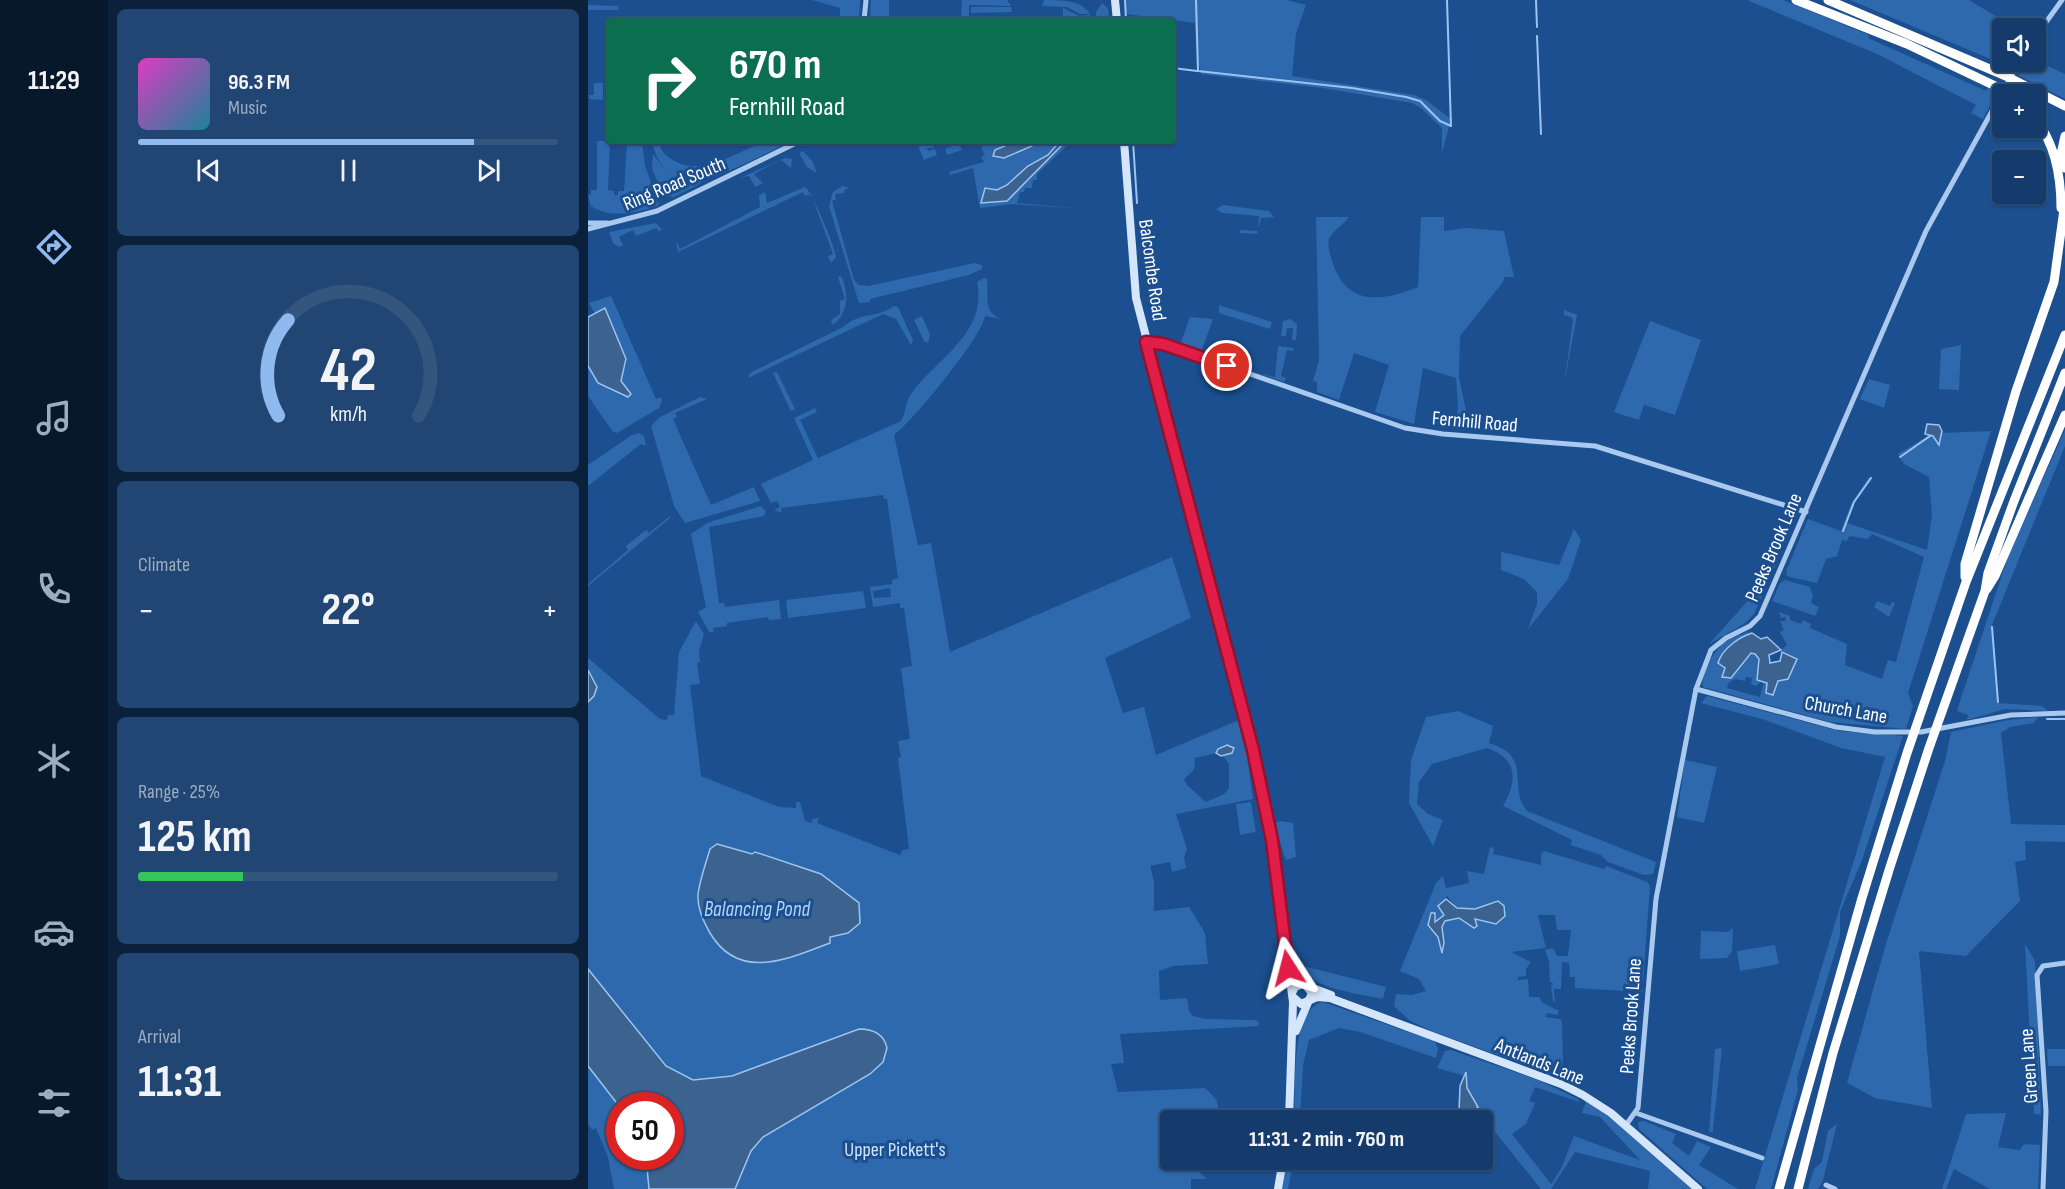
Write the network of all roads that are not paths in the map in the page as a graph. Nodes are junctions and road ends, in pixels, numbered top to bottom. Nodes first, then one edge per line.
1 (1115, 0) edge
2 (1796, 0) edge
3 (1828, 0) edge
4 (2062, 0) edge
5 (865, 2) edge
6 (864, 18) edge
7 (1116, 18) edge
8 (2046, 22) edge
9 (2013, 72) edge
10 (1992, 85) edge
11 (2065, 104) edge
12 (2046, 124) edge
13 (2065, 136) edge
14 (2046, 138) edge
15 (794, 144) edge
16 (1124, 144) edge
17 (2061, 154) junction
18 (2065, 168) edge
19 (2065, 202) edge
20 (619, 222) junction
21 (588, 223) edge
22 (588, 229) edge
23 (2063, 231) junction
24 (2065, 335) edge
25 (1146, 342) junction
26 (2065, 373) edge
27 (2065, 415) edge
28 (1806, 512) junction
29 (1965, 582) junction
30 (1985, 591) junction
31 (1696, 689) junction
32 (2065, 712) edge
33 (1287, 963) junction
34 (2065, 963) edge
35 (1306, 985) junction
36 (1292, 995) junction
37 (1309, 1001) junction
38 (1346, 1003) junction
39 (1292, 1041) junction
40 (1289, 1110) edge
41 (1636, 1113) junction
42 (1626, 1125) junction
43 (1761, 1158) dead end
44 (1281, 1170) edge
45 (1826, 1185) dead end
46 (1278, 1189) edge
47 (1698, 1189) edge
48 (1779, 1189) edge
49 (1798, 1189) edge
50 (1835, 1189) edge
51 (2043, 1189) edge

1 - 7 main road
2 - 10 highway
3 - 11 highway
4 - 8 street
5 - 6 street
9 - 28 street, Peeks Brook Lane
12 - 17 highway
13 - 17 highway
14 - 23 highway
15 - 20 street, Ring Road South
16 - 25 main road, Balcombe Road
17 - 18 highway
19 - 23 highway
20 - 21 street
20 - 22 street, Ring Road South
23 - 29 highway
24 - 29 highway
25 - 28 street, Fernhill Road
25 - 33 main road, Balcombe Road
26 - 30 highway
27 - 30 highway
28 - 31 street, Peeks Brook Lane
29 - 48 highway
30 - 49 highway
31 - 32 street, Church Lane
31 - 41 street, Peeks Brook Lane
33 - 35 main road
33 - 36 main road, Balcombe Road
34 - 51 street, Green Lane
35 - 36 main road
35 - 37 main road
35 - 38 main road, Antlands Lane
36 - 37 main road
36 - 39 main road, Balcombe Road
37 - 38 main road, Antlands Lane
37 - 39 main road, Balcombe Road
38 - 42 main road, Antlands Lane
39 - 40 main road, Balcombe Road
41 - 42 street
41 - 43 street
42 - 47 main road, Antlands Lane
44 - 46 main road
45 - 50 street

